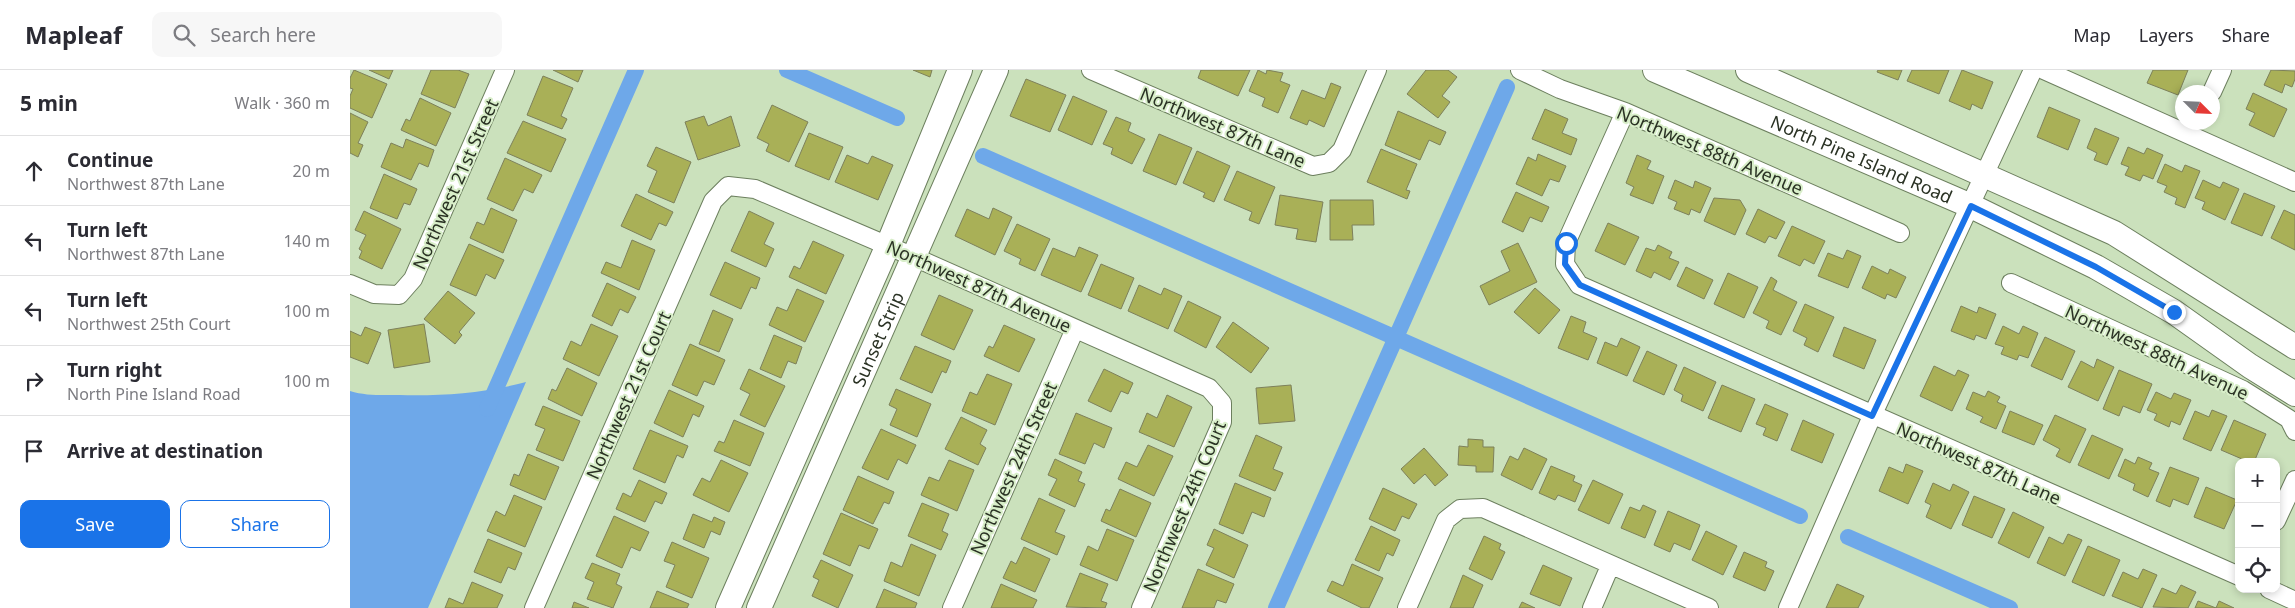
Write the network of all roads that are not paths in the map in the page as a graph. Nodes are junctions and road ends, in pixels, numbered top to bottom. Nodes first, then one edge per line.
1 (505, 70) edge
2 (960, 70) edge
3 (996, 70) edge
4 (1091, 70) edge
5 (1377, 70) edge
6 (1520, 70) edge
7 (1655, 70) edge
8 (1748, 70) edge
9 (2033, 70) edge
10 (2044, 70) edge
11 (2222, 70) edge
12 (1548, 76) edge
13 (2215, 85) edge
14 (1625, 112) junction
15 (2175, 121) edge
16 (2198, 130) edge
17 (1986, 175) junction
18 (2295, 182) edge
19 (728, 186) joint
20 (1971, 206) junction
21 (1900, 233) dead end
22 (888, 245) junction
23 (914, 257) junction
24 (350, 284) edge
25 (2011, 284) dead end
26 (1075, 329) junction
27 (2295, 347) edge
28 (2295, 394) edge
29 (1222, 404) joint
30 (1872, 416) junction
31 (2295, 431) edge
32 (2295, 480) edge
33 (2280, 512) edge
34 (1610, 566) junction
35 (2235, 574) edge
36 (2278, 593) edge
37 (2295, 601) edge
38 (534, 608) edge
39 (728, 608) edge
40 (759, 608) edge
41 (952, 608) edge
42 (1141, 608) edge
43 (1407, 608) edge
44 (1592, 608) edge
45 (1709, 608) edge
46 (1788, 608) edge

1 - 24 street, Northwest 21st Street
2 - 22 main road, Sunset Strip
3 - 23 main road, Sunset Strip
4 - 5 street, Northwest 87th Lane
6 - 12 street, Northwest 88th Avenue
7 - 20 main road, North Pine Island Road
8 - 17 main road, North Pine Island Road
9 - 17 street
10 - 15 street
11 - 13 street
12 - 14 street, Northwest 88th Avenue
14 - 21 street, Northwest 88th Avenue
14 - 30 street, Northwest 87th Lane
16 - 18 street
17 - 20 street
17 - 27 main road, North Pine Island Road
19 - 22 street, Northwest 87th Avenue
19 - 38 street, Northwest 21st Court
20 - 28 main road, North Pine Island Road
20 - 30 street
22 - 23 street, Northwest 87th Avenue
22 - 39 main road, Sunset Strip
23 - 26 street, Northwest 87th Avenue
23 - 40 main road, Sunset Strip
25 - 31 street, Northwest 88th Avenue
26 - 29 street, Northwest 87th Avenue
26 - 41 street, Northwest 24th Street
29 - 42 street, Northwest 24th Court
30 - 35 street, Northwest 87th Lane
30 - 46 street
32 - 33 street
34 - 43 street
34 - 44 street
34 - 45 street
36 - 37 street

